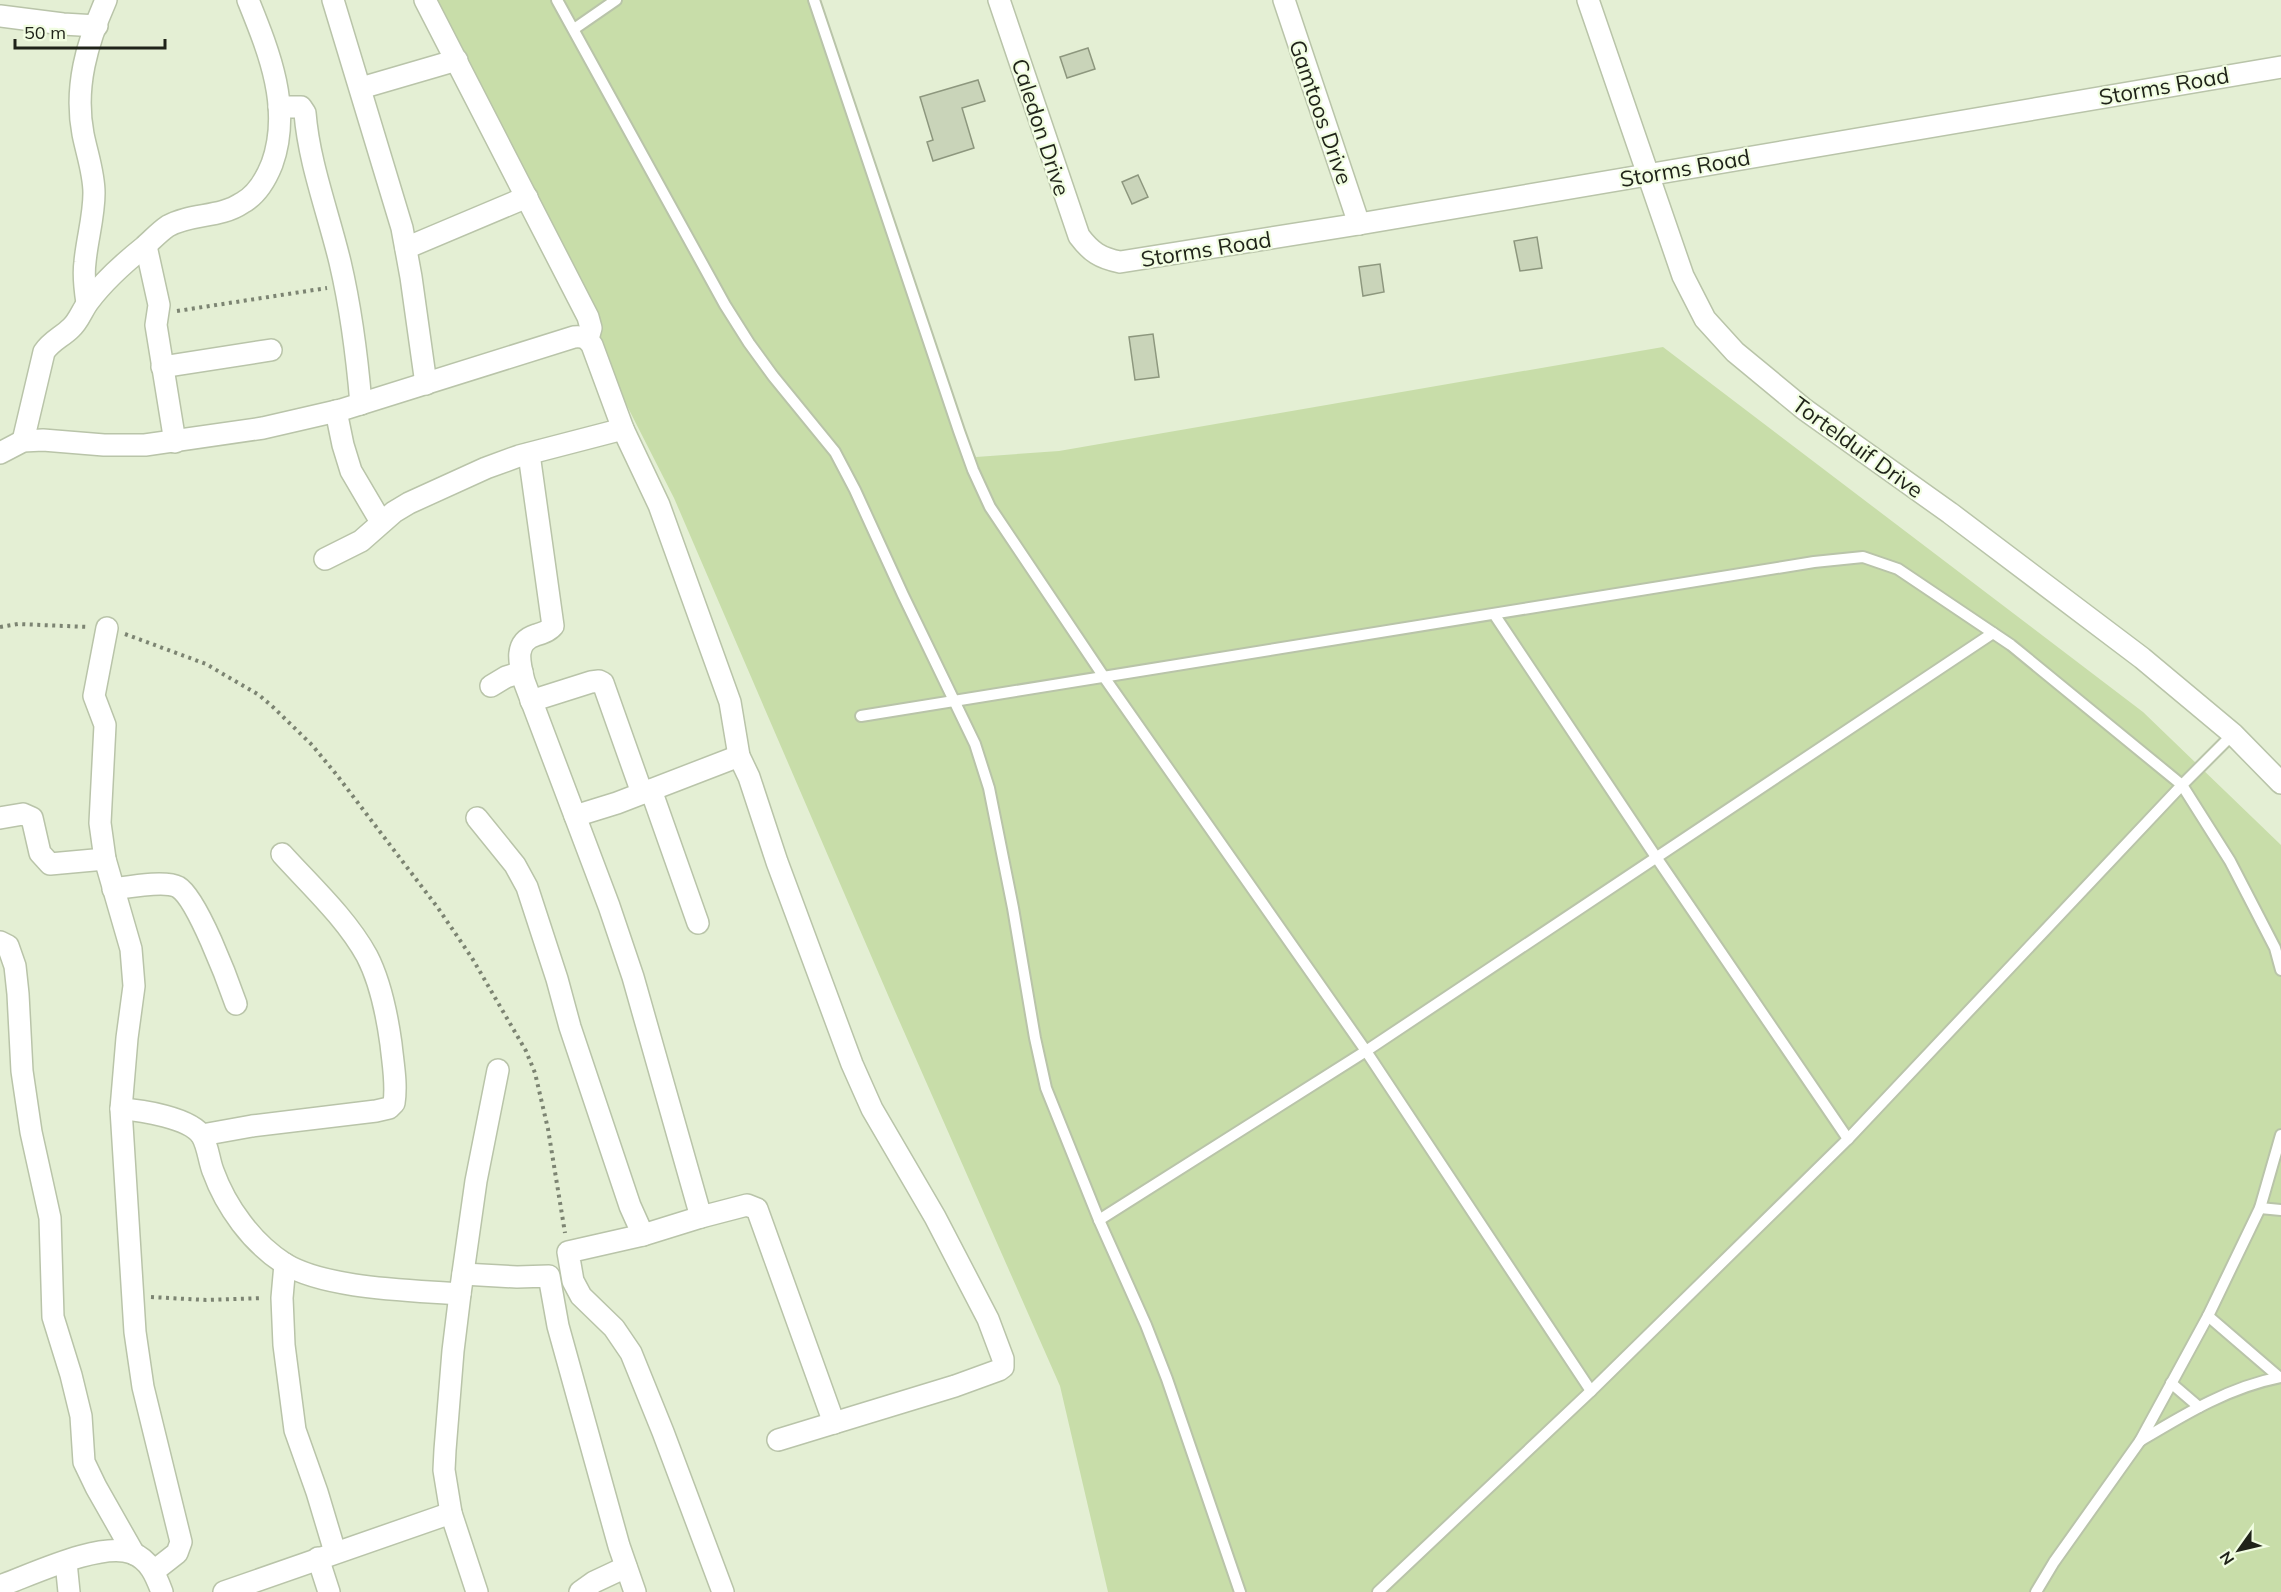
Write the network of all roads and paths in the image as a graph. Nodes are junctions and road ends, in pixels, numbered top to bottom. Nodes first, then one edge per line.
1 (106, 0) edge
2 (248, 0) edge
3 (333, 0) edge
4 (425, 0) edge
5 (557, 0) edge
6 (616, 0) edge
7 (814, 0) edge
8 (999, 0) edge
9 (1284, 0) edge
10 (1588, 0) edge
11 (0, 16) edge
12 (97, 26) junction
13 (574, 29) junction
14 (457, 60) junction
15 (2281, 67) edge
16 (361, 88) junction
17 (279, 107) junction
18 (1649, 174) junction
19 (527, 197) junction
20 (1359, 224) junction
21 (146, 246) junction
22 (406, 248) junction
23 (1091, 251) joint
24 (345, 286) junction
25 (87, 303) junction
26 (159, 314) junction
27 (588, 339) junction
28 (271, 350) dead end
29 (162, 367) junction
30 (426, 384) junction
31 (361, 404) junction
32 (336, 411) junction
33 (623, 429) junction
34 (23, 441) junction
35 (175, 442) junction
36 (0, 453) edge
37 (529, 454) junction
38 (381, 522) junction
39 (325, 560) dead end
40 (1494, 614) junction
41 (0, 627) edge
42 (107, 628) junction
43 (1993, 633) junction
44 (522, 672) junction
45 (1104, 677) junction
46 (491, 686) dead end
47 (531, 701) junction
48 (955, 701) junction
49 (861, 716) dead end
50 (2233, 734) junction
51 (739, 756) junction
52 (2281, 783) edge
53 (2182, 785) junction
54 (646, 791) junction
55 (575, 816) junction
56 (0, 818) edge
57 (477, 818) dead end
58 (282, 854) dead end
59 (1656, 857) junction
60 (105, 859) junction
61 (113, 889) junction
62 (698, 923) dead end
63 (0, 942) edge
64 (2281, 970) edge
65 (236, 1004) dead end
66 (1366, 1051) junction
67 (498, 1070) dead end
68 (121, 1109) junction
69 (202, 1135) junction
70 (2281, 1135) edge
71 (1848, 1139) junction
72 (2260, 1208) junction
73 (2281, 1210) edge
74 (701, 1217) junction
75 (1099, 1220) junction
76 (643, 1235) junction
77 (567, 1252) junction
78 (285, 1264) junction
79 (463, 1274) junction
80 (460, 1294) junction
81 (133, 1295) junction
82 (282, 1298) junction
83 (2208, 1316) junction
84 (2280, 1377) edge
85 (2171, 1383) junction
86 (1591, 1391) junction
87 (2199, 1407) junction
88 (834, 1423) junction
89 (778, 1440) dead end
90 (2140, 1441) junction
91 (452, 1513) junction
92 (134, 1554) junction
93 (326, 1556) junction
94 (66, 1562) junction
95 (626, 1568) junction
96 (154, 1571) junction
97 (0, 1586) edge
98 (69, 1592) edge
99 (162, 1592) edge
100 (224, 1592) edge
101 (329, 1592) edge
102 (477, 1592) edge
103 (580, 1592) edge
104 (635, 1592) edge
105 (723, 1592) edge
106 (1240, 1592) edge
107 (1377, 1592) edge
108 (2036, 1592) edge

1 - 12 street
2 - 17 street
3 - 16 street
4 - 14 street
5 - 13 lane
6 - 13 lane
7 - 45 lane
8 - 23 street, Caledon Drive
9 - 20 street, Gamtoos Drive
10 - 18 street, Tortelduif Drive
11 - 12 street
12 - 25 street
13 - 48 lane
14 - 16 street
14 - 19 street
15 - 18 street, Storms Road
16 - 22 street
17 - 21 street
17 - 24 street
18 - 20 street, Storms Road
18 - 50 street, Tortelduif Drive
19 - 22 street
19 - 27 street
20 - 23 street, Storms Road
21 - 25 street
21 - 26 street
22 - 30 street
24 - 26 path
24 - 31 street
25 - 34 street
26 - 29 street
27 - 30 street
27 - 33 street
28 - 29 street
29 - 35 street
30 - 31 street
31 - 32 street
32 - 35 street
32 - 38 street
33 - 37 street
33 - 51 street
34 - 35 street
34 - 36 street
37 - 38 street
37 - 44 street
38 - 39 street
40 - 43 lane
40 - 45 lane
40 - 59 lane
41 - 42 path
42 - 60 street
42 - 77 path
43 - 53 lane
43 - 59 lane
44 - 46 street
44 - 47 street
45 - 48 lane
45 - 66 lane
47 - 54 street
47 - 55 street
48 - 49 lane
48 - 75 lane
50 - 52 street, Tortelduif Drive
50 - 53 lane
51 - 54 street
51 - 88 street
53 - 64 lane
53 - 71 lane
54 - 55 street
54 - 62 street
55 - 74 street
56 - 60 street
57 - 76 street
58 - 69 street
59 - 66 lane
59 - 71 lane
60 - 61 street
61 - 65 street
61 - 68 street
63 - 92 street
66 - 75 lane
66 - 86 lane
67 - 79 street
68 - 69 street
68 - 81 street
69 - 78 street
70 - 72 lane
71 - 86 lane
72 - 73 lane
72 - 83 lane
74 - 76 street
74 - 88 street
75 - 106 lane
76 - 77 street
77 - 105 street
78 - 80 street
78 - 82 street
79 - 80 street
79 - 95 street
80 - 91 street
81 - 82 path
81 - 96 street
82 - 93 street
83 - 84 lane
83 - 85 lane
84 - 87 lane
85 - 87 lane
85 - 90 lane
86 - 107 lane
87 - 90 lane
88 - 89 street
90 - 108 lane
91 - 93 street
91 - 102 street
92 - 94 street
92 - 96 street
93 - 100 street
93 - 101 street
94 - 97 street
94 - 98 street
95 - 103 street
95 - 104 street
96 - 99 street

